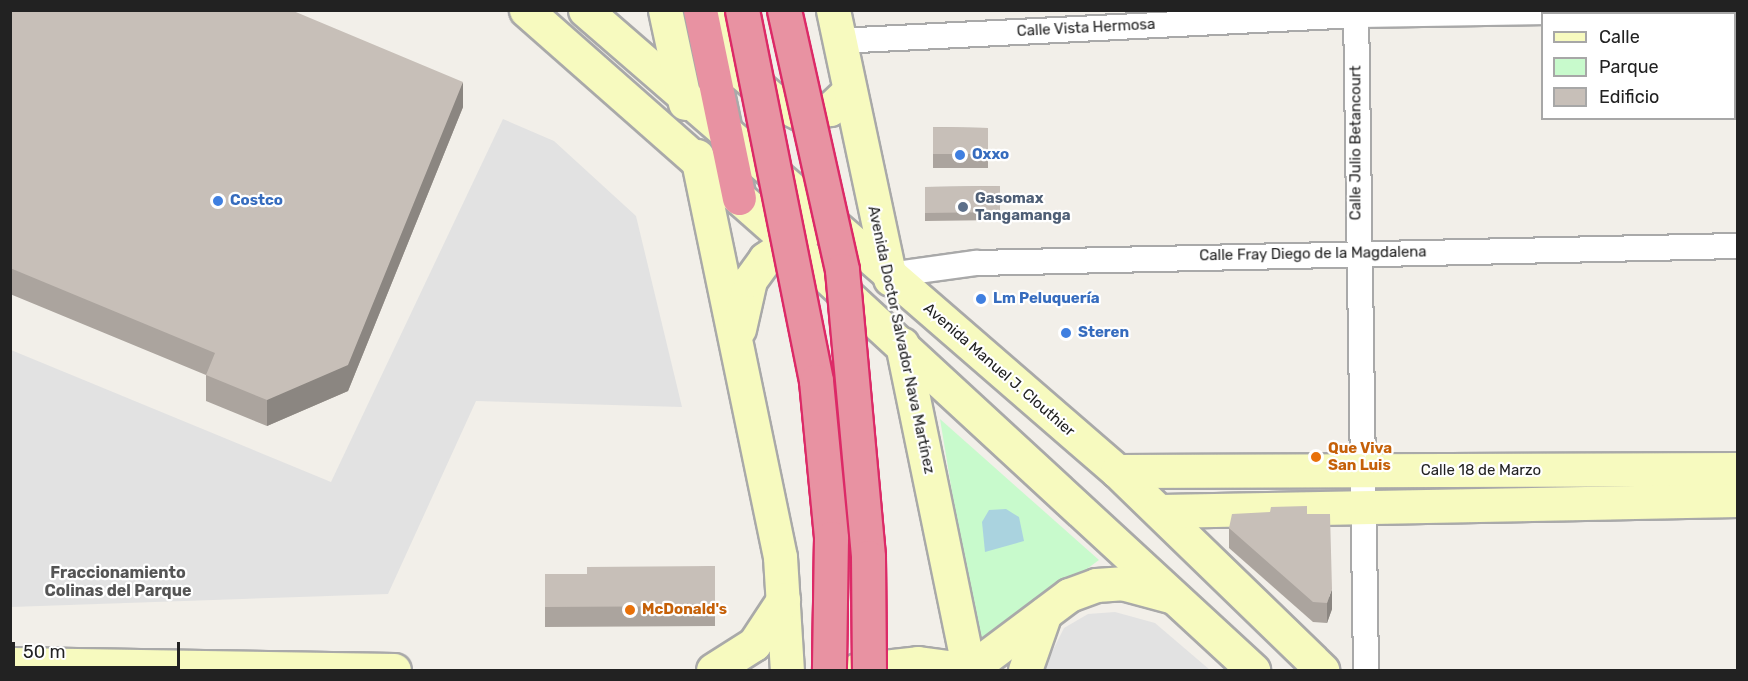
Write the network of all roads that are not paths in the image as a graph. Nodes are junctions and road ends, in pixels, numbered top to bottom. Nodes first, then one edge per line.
1 (526, 10) edge
2 (585, 10) edge
3 (665, 10) edge
4 (700, 10) edge
5 (708, 10) edge
6 (742, 10) edge
7 (784, 10) edge
8 (1693, 10) edge
9 (1356, 13) edge
10 (835, 26) edge
11 (848, 93) junction
12 (683, 96) junction
13 (725, 133) junction
14 (698, 163) junction
15 (739, 198) junction
16 (828, 219) junction
17 (788, 241) junction
18 (1737, 246) edge
19 (1356, 253) junction
20 (889, 275) junction
21 (737, 345) junction
22 (903, 350) junction
23 (1737, 469) edge
24 (1117, 471) junction
25 (1361, 471) junction
26 (1737, 500) edge
27 (1361, 506) junction
28 (1161, 511) junction
29 (1174, 598) junction
30 (783, 600) junction
31 (1045, 613) junction
32 (10, 664) edge
33 (394, 670) edge
34 (713, 670) edge
35 (786, 670) edge
36 (829, 670) edge
37 (857, 670) edge
38 (869, 670) edge
39 (969, 670) edge
40 (1025, 670) edge
41 (1253, 670) edge
42 (1322, 670) edge
43 (1366, 670) edge

1 - 14 main road
2 - 12 main road, Avenida Manuel J. Clouthier
3 - 12 main road
4 - 13 highway
5 - 11 main road
6 - 36 highway, bridge
7 - 38 highway, bridge
8 - 9 street, Calle Vista Hermosa
9 - 10 street, Calle Vista Hermosa
9 - 19 street, Calle Julio Betancourt
10 - 11 main road, Avenida Doctor Salvador Nava Martínez
11 - 20 main road, Avenida Doctor Salvador Nava Martínez
12 - 13 main road, Avenida Manuel J. Clouthier
12 - 14 main road
13 - 15 highway
13 - 16 main road, Avenida Manuel J. Clouthier
14 - 15 main road
14 - 21 main road
15 - 17 main road
16 - 17 main road
16 - 20 main road, Avenida Manuel J. Clouthier
17 - 21 main road
17 - 22 main road
18 - 19 street, Calle Fray Diego de la Magdalena
19 - 20 street, Calle Fray Diego de la Magdalena
19 - 25 street, Calle Julio Betancourt
20 - 22 main road, Avenida Doctor Salvador Nava Martínez
20 - 24 main road, Avenida Manuel J. Clouthier
21 - 30 main road
22 - 29 main road
22 - 39 main road, Avenida Doctor Salvador Nava Martínez
23 - 25 main road, Calle 18 de Marzo
24 - 25 main road, Calle 18 de Marzo
24 - 28 main road, Avenida Manuel J. Clouthier
25 - 27 street, Calle Julio Betancourt
26 - 27 main road
27 - 28 main road
27 - 43 street, Calle Julio Betancourt
28 - 42 main road, Avenida Manuel J. Clouthier
29 - 31 main road
29 - 41 main road
30 - 34 main road
30 - 35 main road
31 - 39 main road
31 - 40 main road
32 - 33 main road
37 - 39 main road

